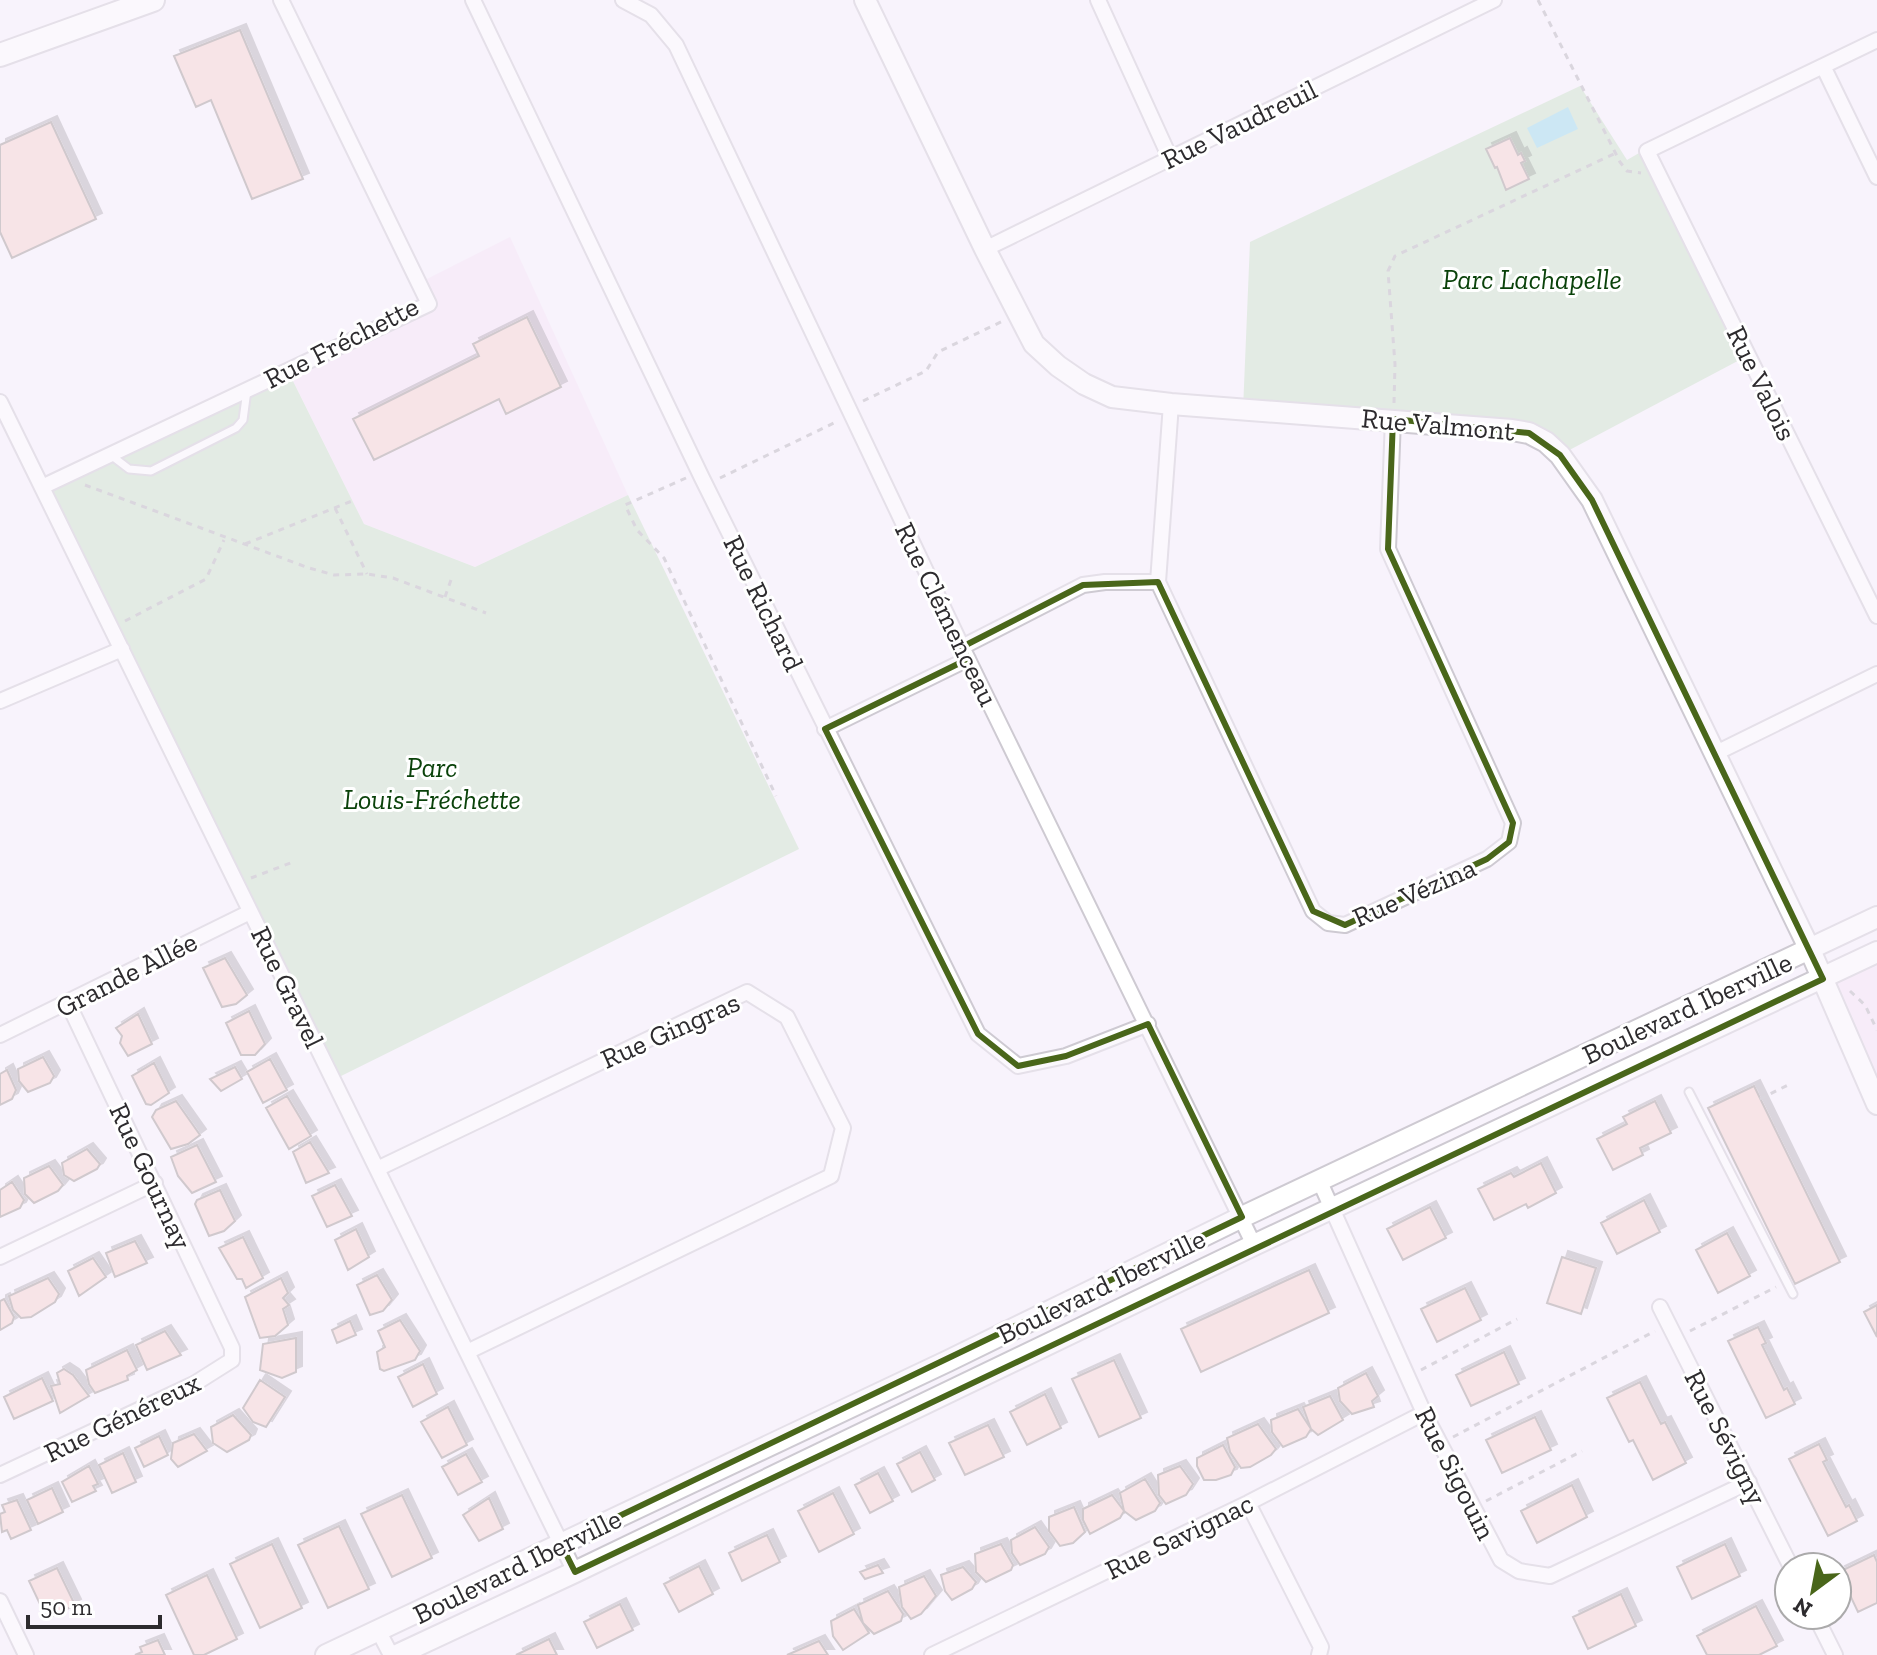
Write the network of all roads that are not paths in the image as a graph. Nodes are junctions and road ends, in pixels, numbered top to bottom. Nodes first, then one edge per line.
1 (153, 0) edge
2 (281, 0) edge
3 (473, 0) edge
4 (623, 0) edge
5 (865, 0) edge
6 (1098, 0) edge
7 (1494, 0) edge
8 (1877, 40) edge
9 (0, 55) edge
10 (1823, 66) junction
11 (1170, 158) junction
12 (1877, 177) edge
13 (985, 249) junction
14 (247, 389) junction
15 (0, 402) edge
16 (1171, 404) junction
17 (1393, 419) junction
18 (111, 454) junction
19 (42, 487) junction
20 (1158, 582) junction
21 (1877, 616) edge
22 (122, 649) junction
23 (965, 653) junction
24 (1877, 674) edge
25 (0, 701) edge
26 (825, 729) junction
27 (1716, 753) junction
28 (250, 912) junction
29 (1877, 917) edge
30 (1810, 950) junction
31 (1877, 952) edge
32 (1823, 979) junction
33 (68, 1003) junction
34 (1148, 1024) junction
35 (0, 1035) edge
36 (1689, 1092) dead end
37 (1877, 1104) edge
38 (377, 1169) junction
39 (1320, 1182) junction
40 (155, 1183) junction
41 (1332, 1210) junction
42 (1242, 1217) junction
43 (1254, 1245) junction
44 (0, 1257) edge
45 (1793, 1294) dead end
46 (1660, 1307) dead end
47 (232, 1348) joint
48 (467, 1352) junction
49 (1424, 1413) junction
50 (0, 1475) edge
51 (1749, 1482) junction
52 (1248, 1503) junction
53 (561, 1544) junction
54 (1783, 1551) edge
55 (575, 1572) junction
56 (0, 1601) edge
57 (1823, 1631) edge
58 (379, 1632) junction
59 (26, 1655) edge
60 (326, 1655) edge
61 (391, 1655) edge
62 (397, 1655) edge
63 (932, 1655) edge
64 (1319, 1655) edge
65 (1835, 1655) edge

1 - 9 main road
2 - 14 street, Rue Fréchette
3 - 26 street, Rue Richard
4 - 23 street, Rue Clémenceau
5 - 13 street, Rue Valmont
6 - 11 street
7 - 11 street, Rue Vaudreuil
8 - 10 street
10 - 12 street
10 - 21 street, Rue Valois
11 - 13 street, Rue Vaudreuil
13 - 16 street, Rue Valmont
14 - 18 street, Rue Fréchette
14 - 18 lane
15 - 19 street, Rue Gravel
16 - 17 street, Rue Valmont
16 - 20 street, Rue Vézina
17 - 20 street, Rue Vézina
17 - 27 street, Rue Valmont
18 - 19 street, Rue Fréchette
19 - 22 street, Rue Gravel
20 - 23 street
22 - 25 street
22 - 28 street, Rue Gravel
23 - 26 street
23 - 34 street, Rue Clémenceau
24 - 27 street
26 - 34 street, Rue Richard
27 - 30 street, Rue Valmont
28 - 33 street, Grande Allée
28 - 38 street, Rue Gravel
29 - 30 street, Boulevard Iberville
30 - 32 street, Rue Valmont
30 - 39 street, Boulevard Iberville
31 - 32 street, Boulevard Iberville
32 - 37 street, Rue Valmont
32 - 41 street, Boulevard Iberville
33 - 35 street, Grande Allée
33 - 40 street, Rue Gournay
34 - 42 street, Rue Clémenceau
36 - 45 lane
38 - 48 street, Rue Gravel
38 - 48 street, Rue Gingras
39 - 41 street, Rue Sigouin
39 - 42 street, Boulevard Iberville
40 - 44 street
40 - 47 street, Rue Gournay
41 - 43 street, Boulevard Iberville
41 - 49 street, Rue Sigouin
42 - 43 street, Rue Clémenceau
42 - 53 street, Boulevard Iberville
43 - 55 street, Boulevard Iberville
46 - 51 street, Rue Sévigny
47 - 50 street, Rue Généreux
48 - 53 street, Rue Gravel
49 - 51 street, Rue Sigouin
49 - 52 street, Rue Savignac
51 - 54 street, Rue Sévigny
52 - 63 street, Rue Savignac
52 - 64 street
53 - 55 street, Rue Gravel
53 - 58 street, Boulevard Iberville
55 - 62 street, Boulevard Iberville
56 - 59 street
57 - 65 street
58 - 60 street, Boulevard Iberville
58 - 61 street

